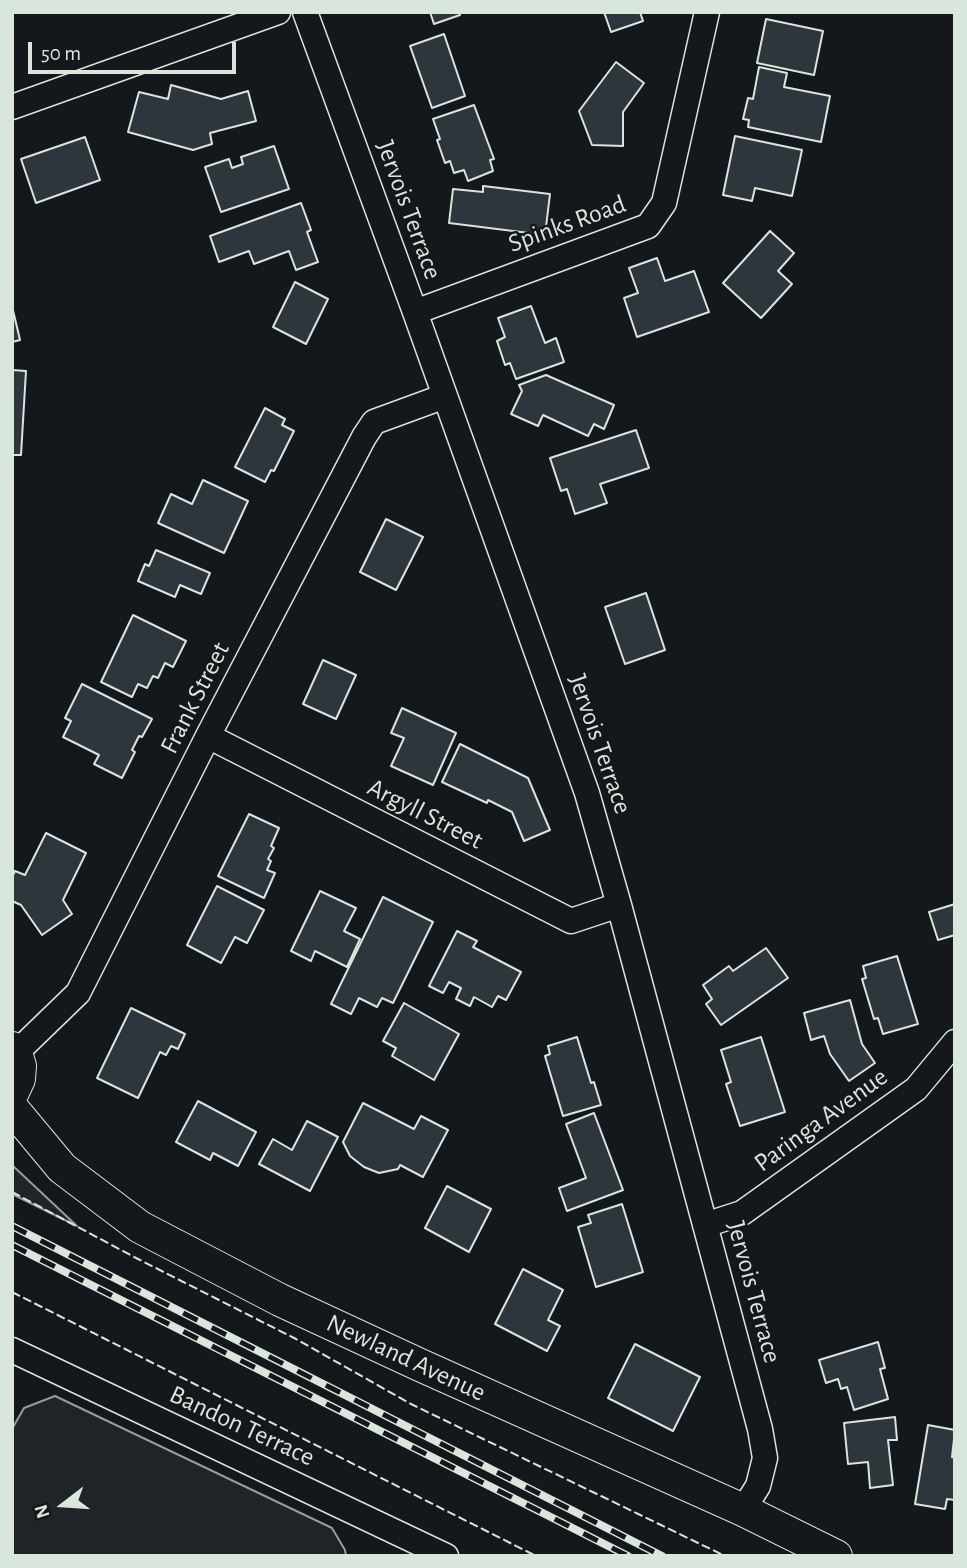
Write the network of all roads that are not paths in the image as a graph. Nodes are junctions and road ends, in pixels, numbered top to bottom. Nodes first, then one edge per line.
1 (278, 12) edge
2 (305, 12) edge
3 (707, 12) edge
4 (12, 107) edge
5 (415, 312) junction
6 (444, 396) junction
7 (208, 736) junction
8 (619, 905) junction
9 (955, 1042) edge
10 (14, 1051) edge
11 (12, 1094) edge
12 (12, 1108) edge
13 (705, 1225) junction
14 (15, 1357) edge
15 (743, 1510) junction
16 (415, 1550) edge
17 (446, 1556) edge
18 (836, 1556) edge

1 - 4 street
2 - 5 street, Jervois Terrace
3 - 5 street, Spinks Road
5 - 6 street, Jervois Terrace
6 - 7 street, Frank Street
6 - 8 street, Jervois Terrace
7 - 8 street, Argyll Street
7 - 10 street, Frank Street
8 - 13 street, Jervois Terrace
9 - 13 street, Paringa Avenue
10 - 11 street
12 - 15 street, Newland Avenue
13 - 15 street, Jervois Terrace
14 - 16 street, Bandon Terrace
15 - 18 street, Newland Avenue
16 - 17 street, Bandon Terrace

